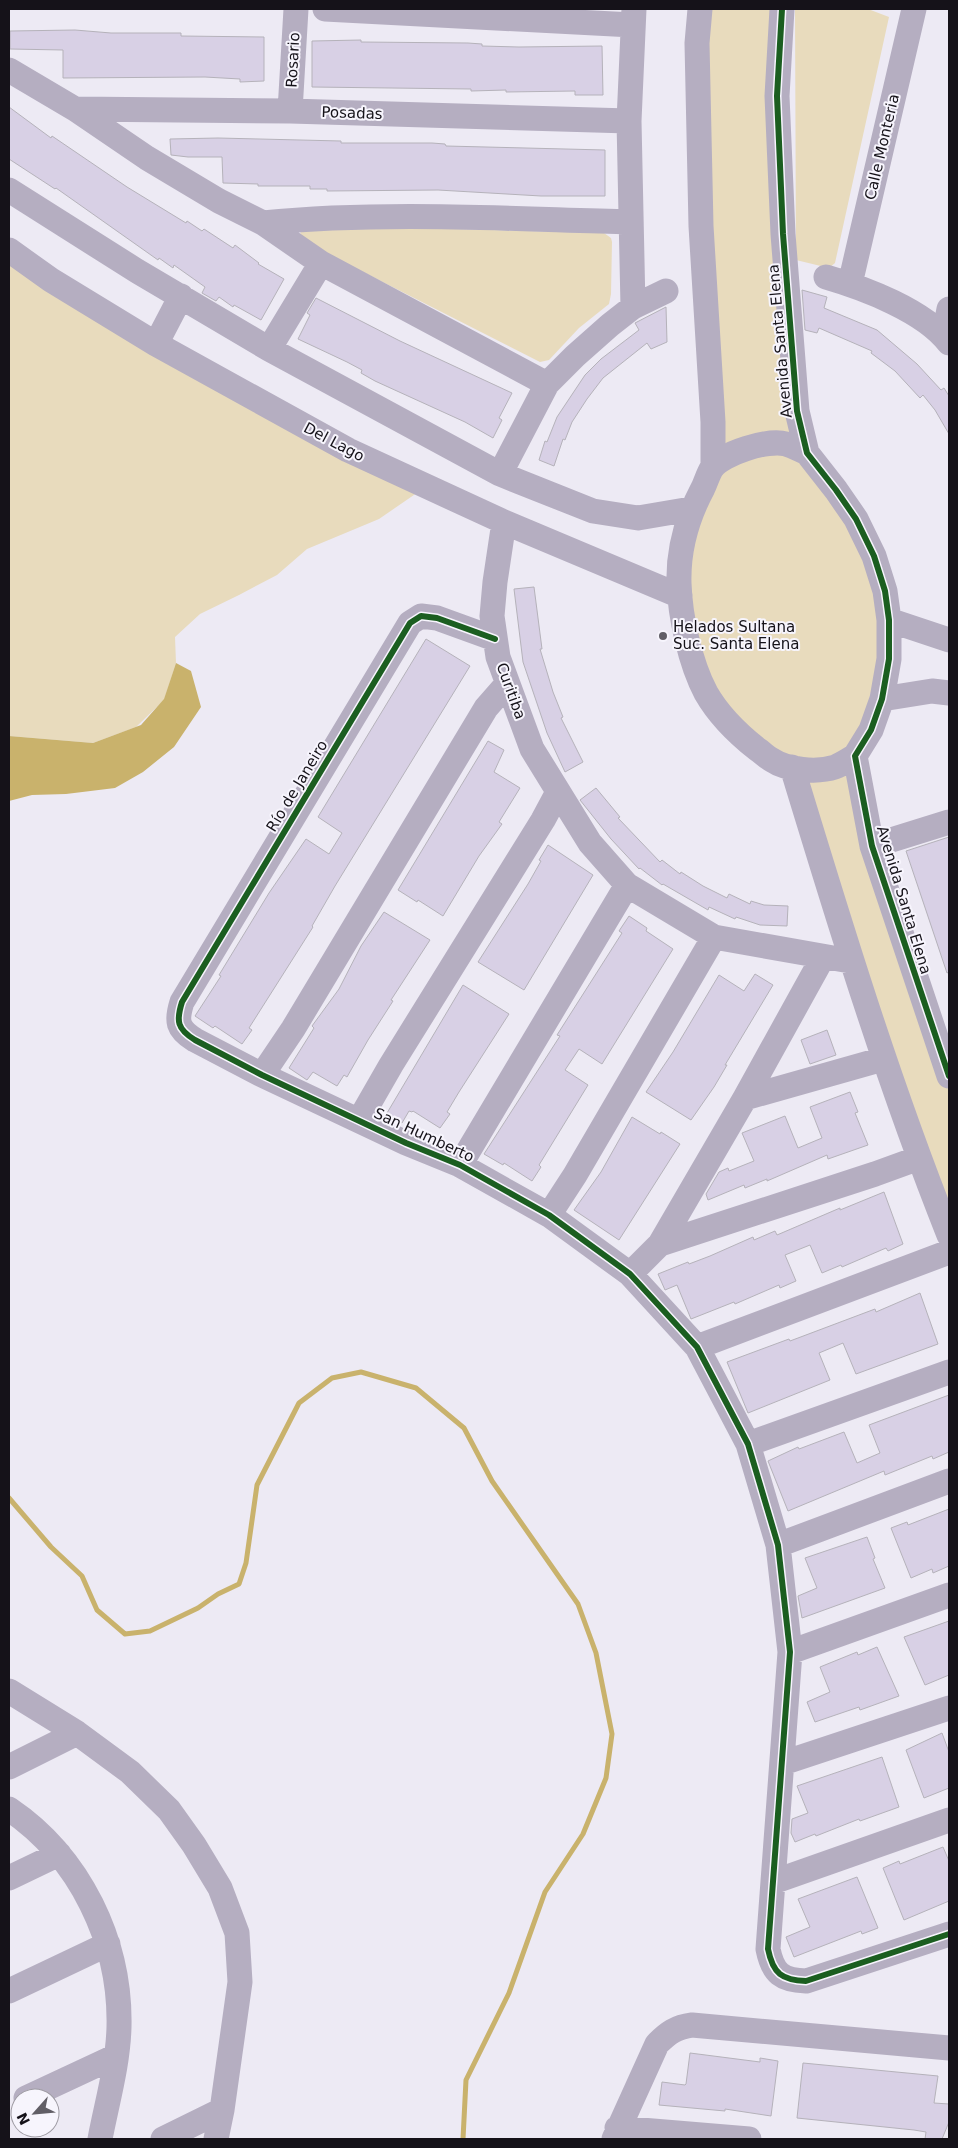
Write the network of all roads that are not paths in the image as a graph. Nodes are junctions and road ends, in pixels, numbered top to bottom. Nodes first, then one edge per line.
1 (296, 9) edge
2 (325, 9) edge
3 (700, 9) edge
4 (782, 9) edge
5 (914, 9) edge
6 (634, 17) edge
7 (9, 70) edge
8 (75, 109) junction
9 (290, 111) junction
10 (629, 121) junction
11 (9, 190) edge
12 (630, 222) junction
13 (263, 223) junction
14 (9, 250) edge
15 (321, 263) junction
16 (826, 277) dead end
17 (850, 284) junction
18 (666, 291) dead end
19 (181, 296) junction
20 (632, 307) junction
21 (949, 309) edge
22 (947, 339) edge
23 (156, 344) junction
24 (268, 349) junction
25 (547, 384) junction
26 (807, 453) junction
27 (713, 466) junction
28 (500, 474) junction
29 (692, 509) junction
30 (504, 522) junction
31 (680, 596) junction
32 (890, 620) junction
33 (495, 639) junction
34 (949, 640) edge
35 (507, 684) junction
36 (949, 693) edge
37 (882, 699) junction
38 (855, 756) junction
39 (792, 767) junction
40 (558, 792) junction
41 (949, 822) edge
42 (872, 846) junction
43 (627, 885) junction
44 (714, 937) junction
45 (823, 957) junction
46 (850, 962) junction
47 (195, 1040) joint
48 (883, 1059) junction
49 (262, 1075) junction
50 (949, 1076) edge
51 (746, 1098) junction
52 (360, 1119) junction
53 (919, 1158) junction
54 (460, 1165) junction
55 (549, 1216) junction
56 (949, 1235) edge
57 (660, 1244) junction
58 (949, 1252) edge
59 (630, 1274) junction
60 (697, 1347) junction
61 (949, 1372) edge
62 (748, 1444) junction
63 (949, 1481) edge
64 (778, 1545) junction
65 (949, 1595) edge
66 (790, 1652) junction
67 (9, 1690) edge
68 (949, 1708) edge
69 (77, 1733) junction
70 (783, 1763) junction
71 (9, 1767) edge
72 (9, 1809) edge
73 (949, 1820) edge
74 (59, 1854) junction
75 (9, 1878) edge
76 (773, 1882) junction
77 (949, 1934) edge
78 (108, 1944) junction
79 (9, 1991) edge
80 (949, 2048) edge
81 (116, 2056) junction
82 (47, 2088) edge
83 (222, 2110) junction
84 (615, 2134) edge
85 (100, 2139) edge
86 (163, 2139) edge
87 (216, 2139) edge
88 (748, 2139) edge

1 - 9 street, Rosario
2 - 6 street
3 - 27 street
4 - 26 street, Avenida Santa Elena
5 - 17 street, Calle Monteria
6 - 10 street
7 - 8 street
8 - 9 street, Posadas
8 - 13 street
9 - 10 street, Posadas
10 - 12 street
11 - 19 street
12 - 13 street
12 - 20 street
13 - 15 street
14 - 23 street, Del Lago
15 - 24 street
15 - 25 street
16 - 17 street
17 - 22 street
18 - 20 street
19 - 23 street
19 - 24 street
20 - 25 street
21 - 22 street
23 - 30 street, Del Lago
24 - 28 street
25 - 28 street
26 - 27 street
26 - 32 street, Avenida Santa Elena
27 - 29 street
28 - 29 street
29 - 31 street
30 - 31 street, Del Lago
30 - 33 street, Curitiba
31 - 39 street
32 - 34 street
32 - 37 street, Avenida Santa Elena
33 - 35 street, Curitiba
33 - 47 street, Río de Janeiro
35 - 40 street, Curitiba
35 - 49 street
36 - 37 street
37 - 38 street, Avenida Santa Elena
38 - 39 street
38 - 42 street, Avenida Santa Elena
39 - 46 street
40 - 43 street, Curitiba
40 - 52 street
41 - 42 street
42 - 50 street, Avenida Santa Elena
43 - 44 street, Curitiba
43 - 54 street
44 - 45 street
44 - 55 street
45 - 46 street
45 - 51 street
46 - 48 street
47 - 49 street, San Humberto
48 - 51 street
48 - 53 street
49 - 52 street, San Humberto
51 - 57 street
52 - 54 street, San Humberto
53 - 56 street
53 - 57 street
54 - 55 street, San Humberto
55 - 59 street, San Humberto
57 - 59 street
58 - 60 street
59 - 60 street, San Humberto
60 - 62 street, San Humberto
61 - 62 street
62 - 64 street, San Humberto
63 - 64 street
64 - 66 street, San Humberto
65 - 66 street
66 - 70 street, San Humberto
67 - 69 street
68 - 70 street
69 - 71 street
69 - 83 street
70 - 76 street, San Humberto
72 - 74 street
73 - 76 street
74 - 75 street
74 - 78 street
76 - 77 street, San Humberto
78 - 79 street
78 - 81 street
80 - 84 street
81 - 82 street
81 - 85 street
83 - 86 street
83 - 87 street
84 - 88 street

